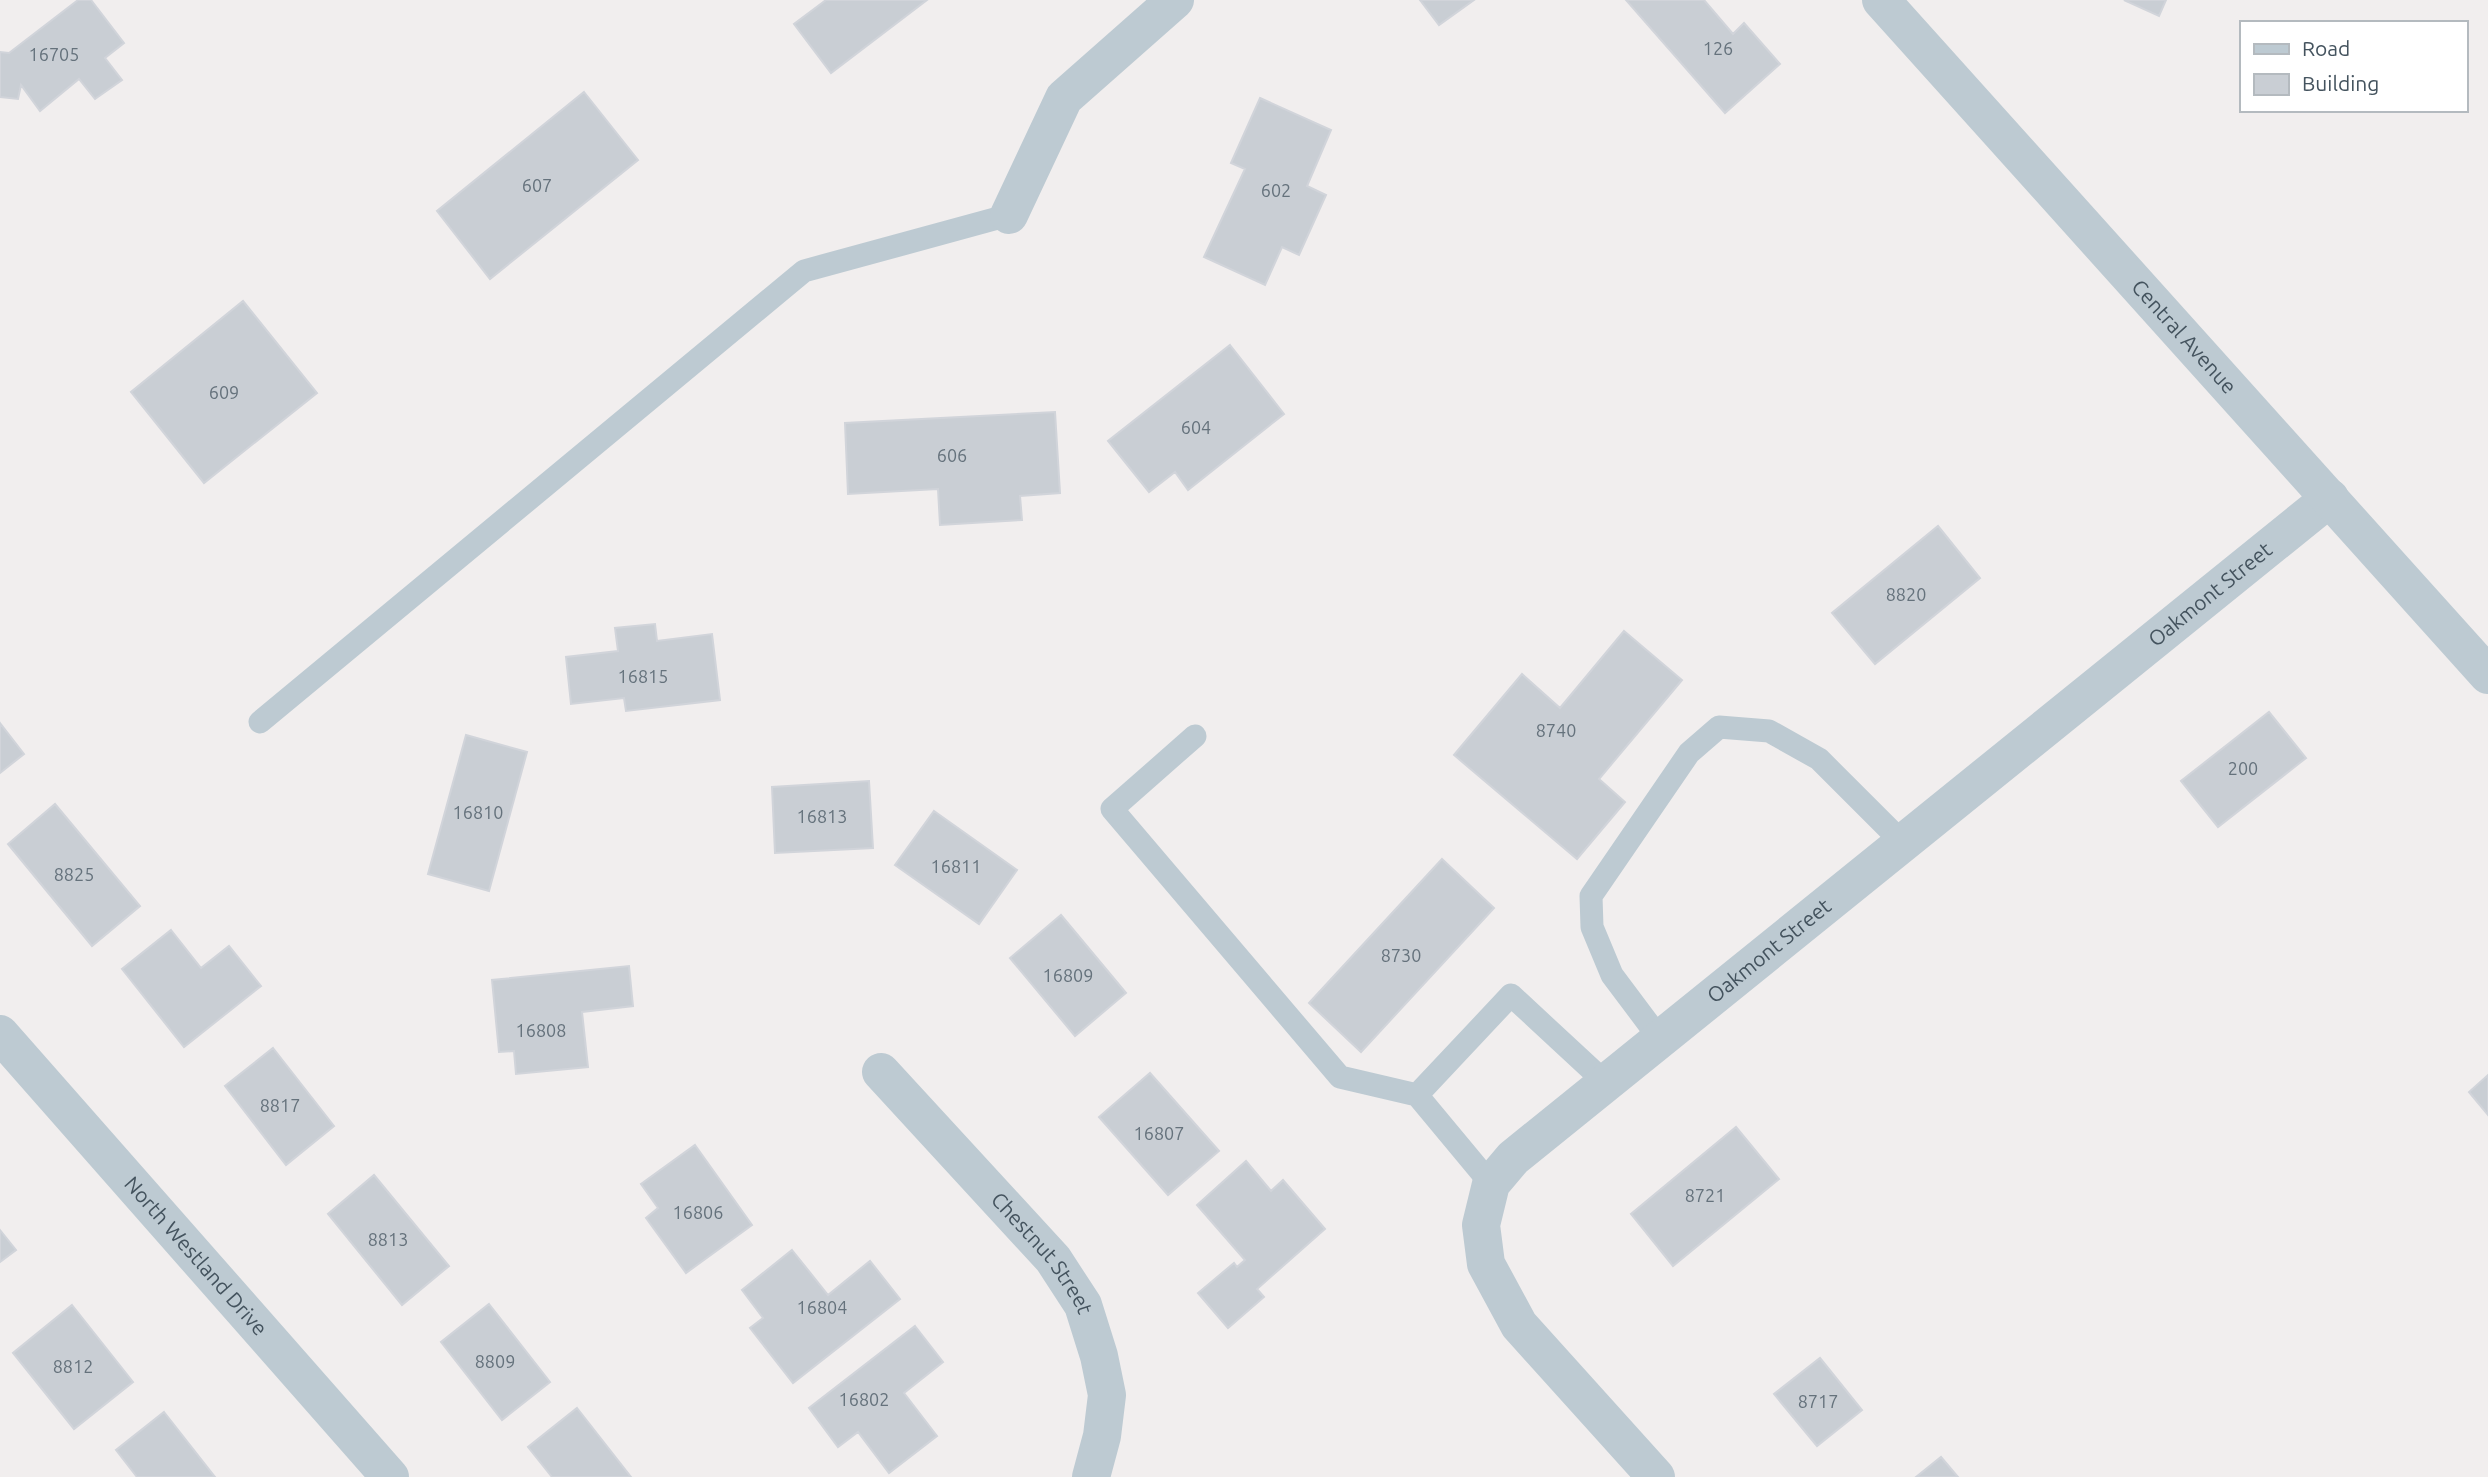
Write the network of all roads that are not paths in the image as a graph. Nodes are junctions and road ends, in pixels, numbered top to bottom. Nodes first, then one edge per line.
1 (1175, 0) edge
2 (1881, 0) edge
3 (1009, 215) joint
4 (2330, 498) junction
5 (2488, 675) edge
6 (260, 722) dead end
7 (1195, 736) dead end
8 (1903, 843) junction
9 (0, 1034) edge
10 (1660, 1039) junction
11 (881, 1072) dead end
12 (1605, 1083) junction
13 (1417, 1095) junction
14 (1491, 1184) junction
15 (390, 1477) edge
16 (1091, 1477) edge
17 (1656, 1477) edge

1 - 3 street
2 - 4 street, Central Avenue
3 - 6 lane
4 - 5 street, Central Avenue
4 - 8 street, Oakmont Street
7 - 13 lane
8 - 10 street, Oakmont Street
8 - 10 lane
9 - 15 street, North Westland Drive
10 - 12 street, Oakmont Street
11 - 16 street, Chestnut Street
12 - 13 lane
12 - 14 street, Oakmont Street
13 - 14 lane
14 - 17 street, Oakmont Street

